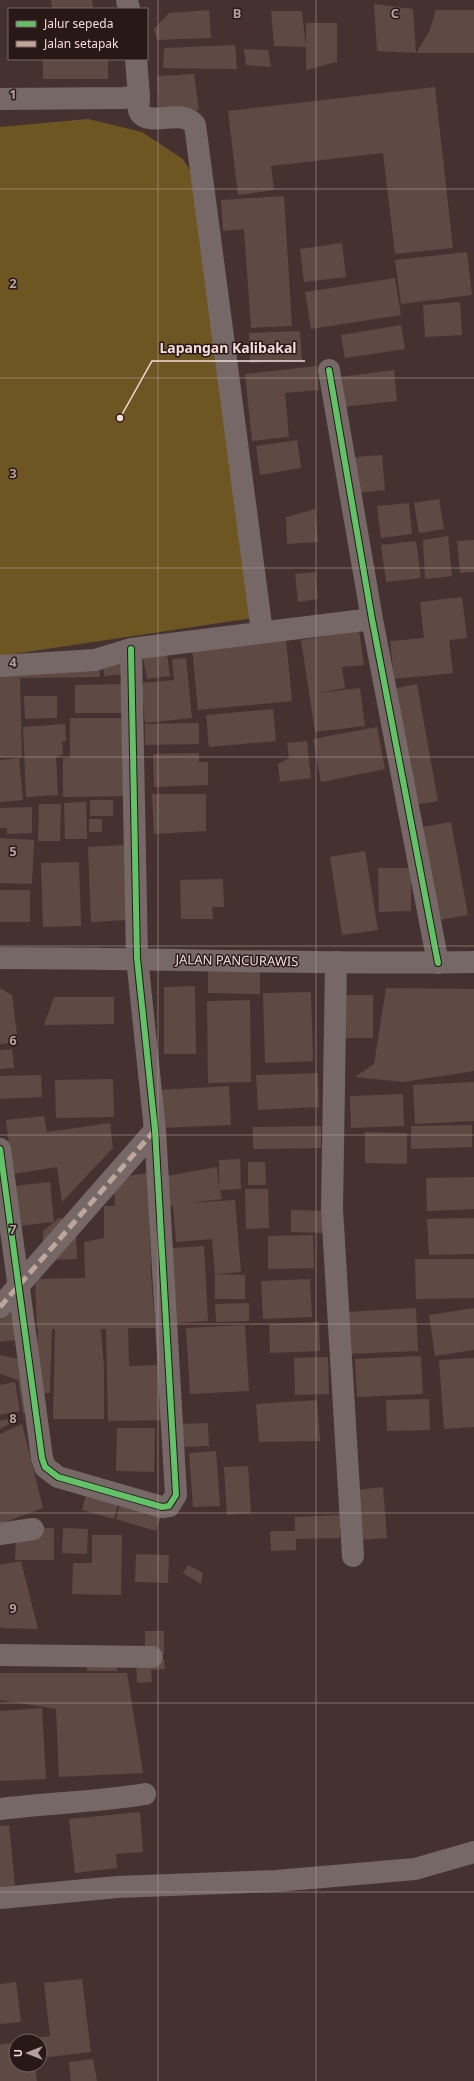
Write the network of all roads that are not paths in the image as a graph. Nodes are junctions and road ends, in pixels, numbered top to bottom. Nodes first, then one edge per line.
1 (136, 60) edge
2 (139, 96) junction
3 (0, 99) edge
4 (329, 370) dead end
5 (372, 619) junction
6 (262, 632) junction
7 (131, 649) junction
8 (0, 666) edge
9 (0, 958) edge
10 (137, 958) junction
11 (336, 962) junction
12 (474, 962) edge
13 (438, 963) junction
14 (154, 1130) junction
15 (0, 1149) edge
16 (20, 1286) junction
17 (0, 1307) edge
18 (33, 1529) dead end
19 (0, 1534) edge
20 (352, 1556) dead end
21 (0, 1655) edge
22 (152, 1657) dead end
23 (145, 1794) dead end
24 (0, 1809) edge
25 (474, 1852) edge
26 (0, 1898) edge

1 - 2 street
2 - 3 street
2 - 6 street
4 - 5 street
5 - 6 street
5 - 13 street
6 - 7 street
7 - 8 street
7 - 10 street
9 - 10 street, JALAN PANCURAWIS
10 - 11 street, JALAN PANCURAWIS
10 - 14 street
11 - 13 street, JALAN PANCURAWIS
11 - 20 street
12 - 13 street, JALAN PANCURAWIS
14 - 16 street
14 - 16 street
15 - 16 street
16 - 17 street
18 - 19 street
21 - 22 street
23 - 24 street
25 - 26 street

